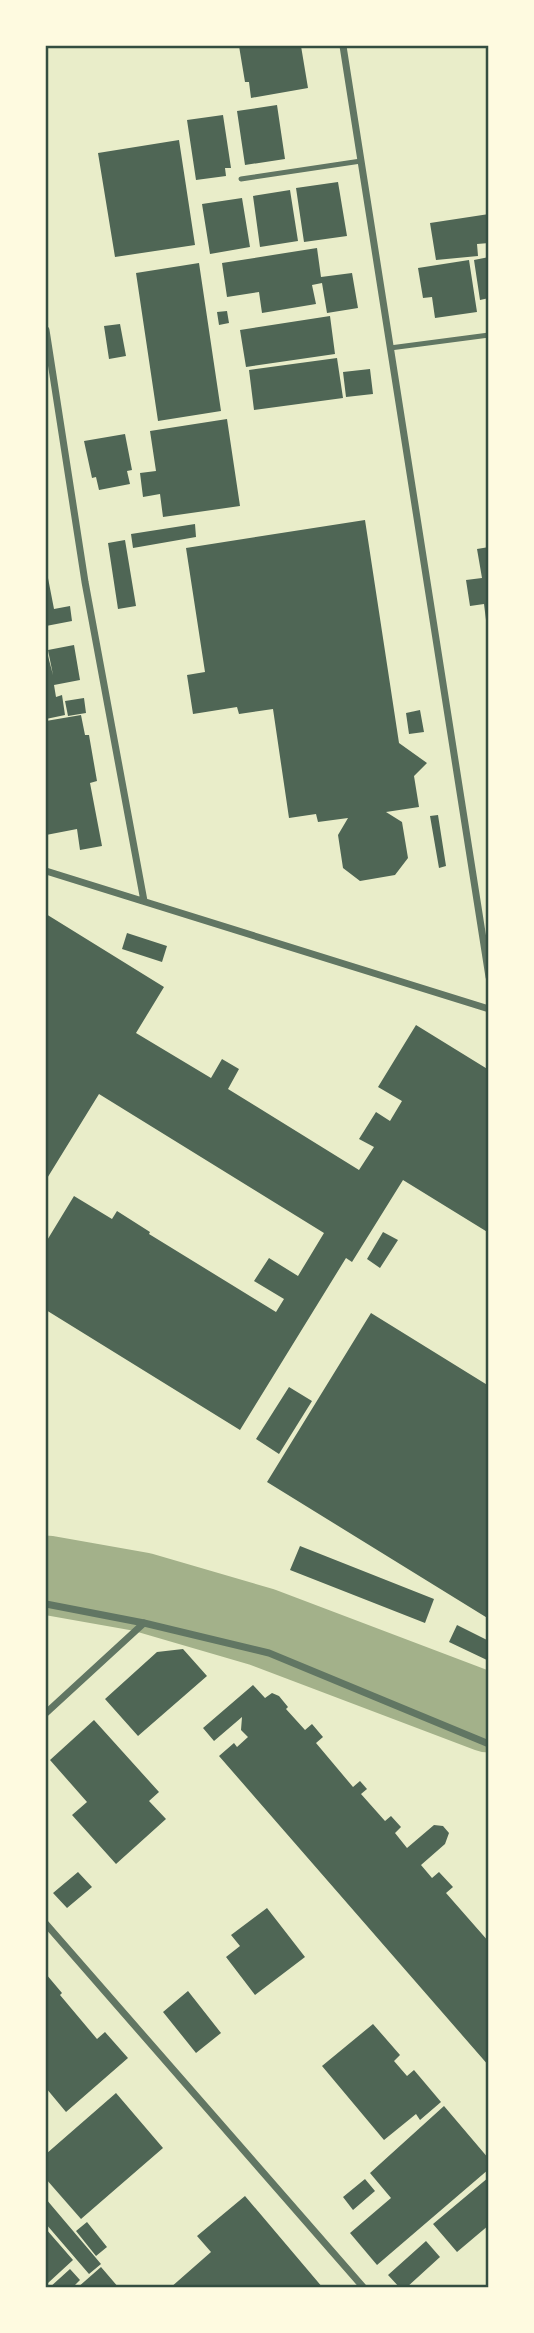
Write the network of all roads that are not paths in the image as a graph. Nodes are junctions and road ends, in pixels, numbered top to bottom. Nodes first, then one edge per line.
1 (343, 46) edge
2 (361, 160) junction
3 (241, 178) dead end
4 (46, 330) edge
5 (488, 335) edge
6 (390, 348) junction
7 (46, 872) edge
8 (144, 901) junction
9 (488, 977) edge
10 (488, 1009) edge
11 (46, 1604) edge
12 (144, 1623) junction
13 (46, 1713) edge
14 (488, 1744) edge
15 (46, 1924) edge
16 (364, 2287) edge

1 - 2 street
2 - 3 lane
2 - 6 street
4 - 8 street
5 - 6 lane
6 - 9 street
7 - 8 street
8 - 10 street
11 - 12 street
12 - 13 street
12 - 14 street
15 - 16 street

